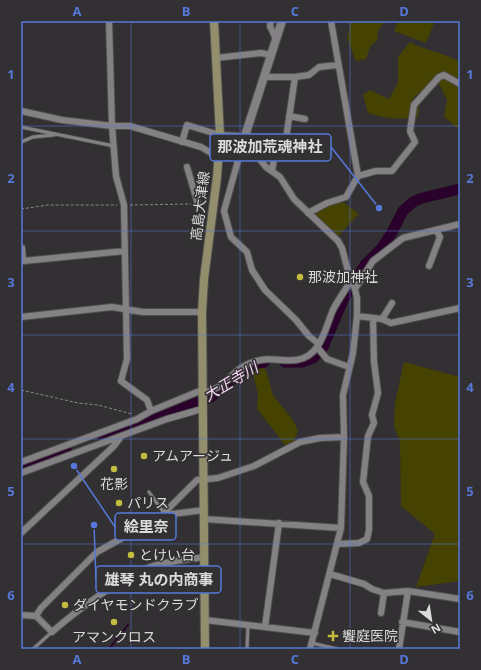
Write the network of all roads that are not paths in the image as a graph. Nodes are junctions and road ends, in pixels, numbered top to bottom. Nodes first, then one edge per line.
1 (109, 21) edge
2 (214, 21) edge
3 (271, 21) edge
4 (282, 21) edge
5 (331, 21) edge
6 (276, 39) junction
7 (271, 54) junction
8 (216, 58) junction
9 (338, 65) junction
10 (295, 77) junction
11 (264, 78) junction
12 (460, 84) edge
13 (21, 111) edge
14 (289, 116) junction
15 (305, 118) dead end
16 (112, 126) junction
17 (21, 127) edge
18 (56, 135) junction
19 (220, 135) junction
20 (244, 139) junction
21 (21, 142) edge
22 (182, 142) junction
23 (114, 146) junction
24 (218, 157) junction
25 (187, 167) dead end
26 (272, 171) junction
27 (358, 176) junction
28 (198, 204) road end
29 (308, 213) junction
30 (460, 224) edge
31 (436, 230) junction
32 (22, 248) dead end
33 (125, 251) junction
34 (430, 266) dead end
35 (353, 284) junction
36 (392, 303) dead end
37 (126, 308) junction
38 (460, 308) edge
39 (202, 312) junction
40 (357, 316) junction
41 (21, 317) edge
42 (373, 318) junction
43 (382, 319) junction
44 (318, 346) junction
45 (350, 367) junction
46 (202, 392) junction
47 (202, 407) junction
48 (151, 411) junction
49 (344, 437) junction
50 (120, 438) junction
51 (21, 462) edge
52 (21, 473) edge
53 (203, 479) junction
54 (149, 492) dead end
55 (204, 510) junction
56 (164, 515) junction
57 (204, 519) junction
58 (279, 523) junction
59 (340, 528) junction
60 (21, 534) edge
61 (337, 544) junction
62 (204, 557) junction
63 (330, 574) junction
64 (408, 591) junction
65 (384, 593) junction
66 (460, 600) edge
67 (381, 613) dead end
68 (21, 615) edge
69 (36, 616) junction
70 (205, 620) junction
71 (402, 622) junction
72 (248, 625) junction
73 (265, 627) junction
74 (52, 632) junction
75 (460, 632) edge
76 (315, 633) junction
77 (311, 646) edge
78 (33, 649) edge
79 (205, 649) edge
80 (247, 649) edge
81 (337, 649) edge
82 (399, 649) edge

1 - 16 street
2 - 8 main road, 高島大津線
3 - 6 street
4 - 6 street
5 - 9 street
6 - 7 street
7 - 8 street
7 - 11 street
8 - 19 main road, 高島大津線
9 - 10 street
9 - 27 street
10 - 11 street
10 - 14 street
11 - 20 street
12 - 27 street
13 - 16 street
14 - 15 street
14 - 26 street
16 - 22 street
16 - 23 street
17 - 18 lane
18 - 21 lane
18 - 23 lane
19 - 20 street
19 - 22 street
19 - 24 main road, 高島大津線
20 - 26 street
20 - 44 street
22 - 24 street
23 - 33 street
24 - 39 main road, 高島大津線
25 - 28 street
26 - 29 street
27 - 29 street
29 - 35 street
30 - 31 street
31 - 34 street
31 - 35 street
32 - 33 street
33 - 37 street
35 - 40 street
35 - 44 street
36 - 43 street
37 - 39 street
37 - 41 street
37 - 48 street
38 - 43 street
39 - 46 main road, 高島大津線
40 - 42 street
40 - 45 street
42 - 43 street
42 - 61 street
44 - 45 street
44 - 46 street
45 - 49 street
46 - 47 main road, 高島大津線
46 - 48 street
47 - 50 street
47 - 53 main road
48 - 51 street
49 - 53 street
49 - 59 street
50 - 52 street
50 - 60 street
53 - 55 main road
53 - 56 street
54 - 56 lane
55 - 56 street
55 - 57 main road
56 - 69 street
57 - 58 street
57 - 62 main road
58 - 59 street
58 - 73 street
59 - 61 street
61 - 63 street
62 - 70 main road
62 - 74 street
63 - 65 street
63 - 76 street
64 - 65 street
64 - 66 street
64 - 71 street
65 - 67 street
68 - 69 street
69 - 74 street
70 - 72 street
70 - 79 main road
71 - 75 street
71 - 82 street
72 - 73 street
72 - 80 lane
73 - 76 street
74 - 78 lane
76 - 77 street
77 - 81 lane

